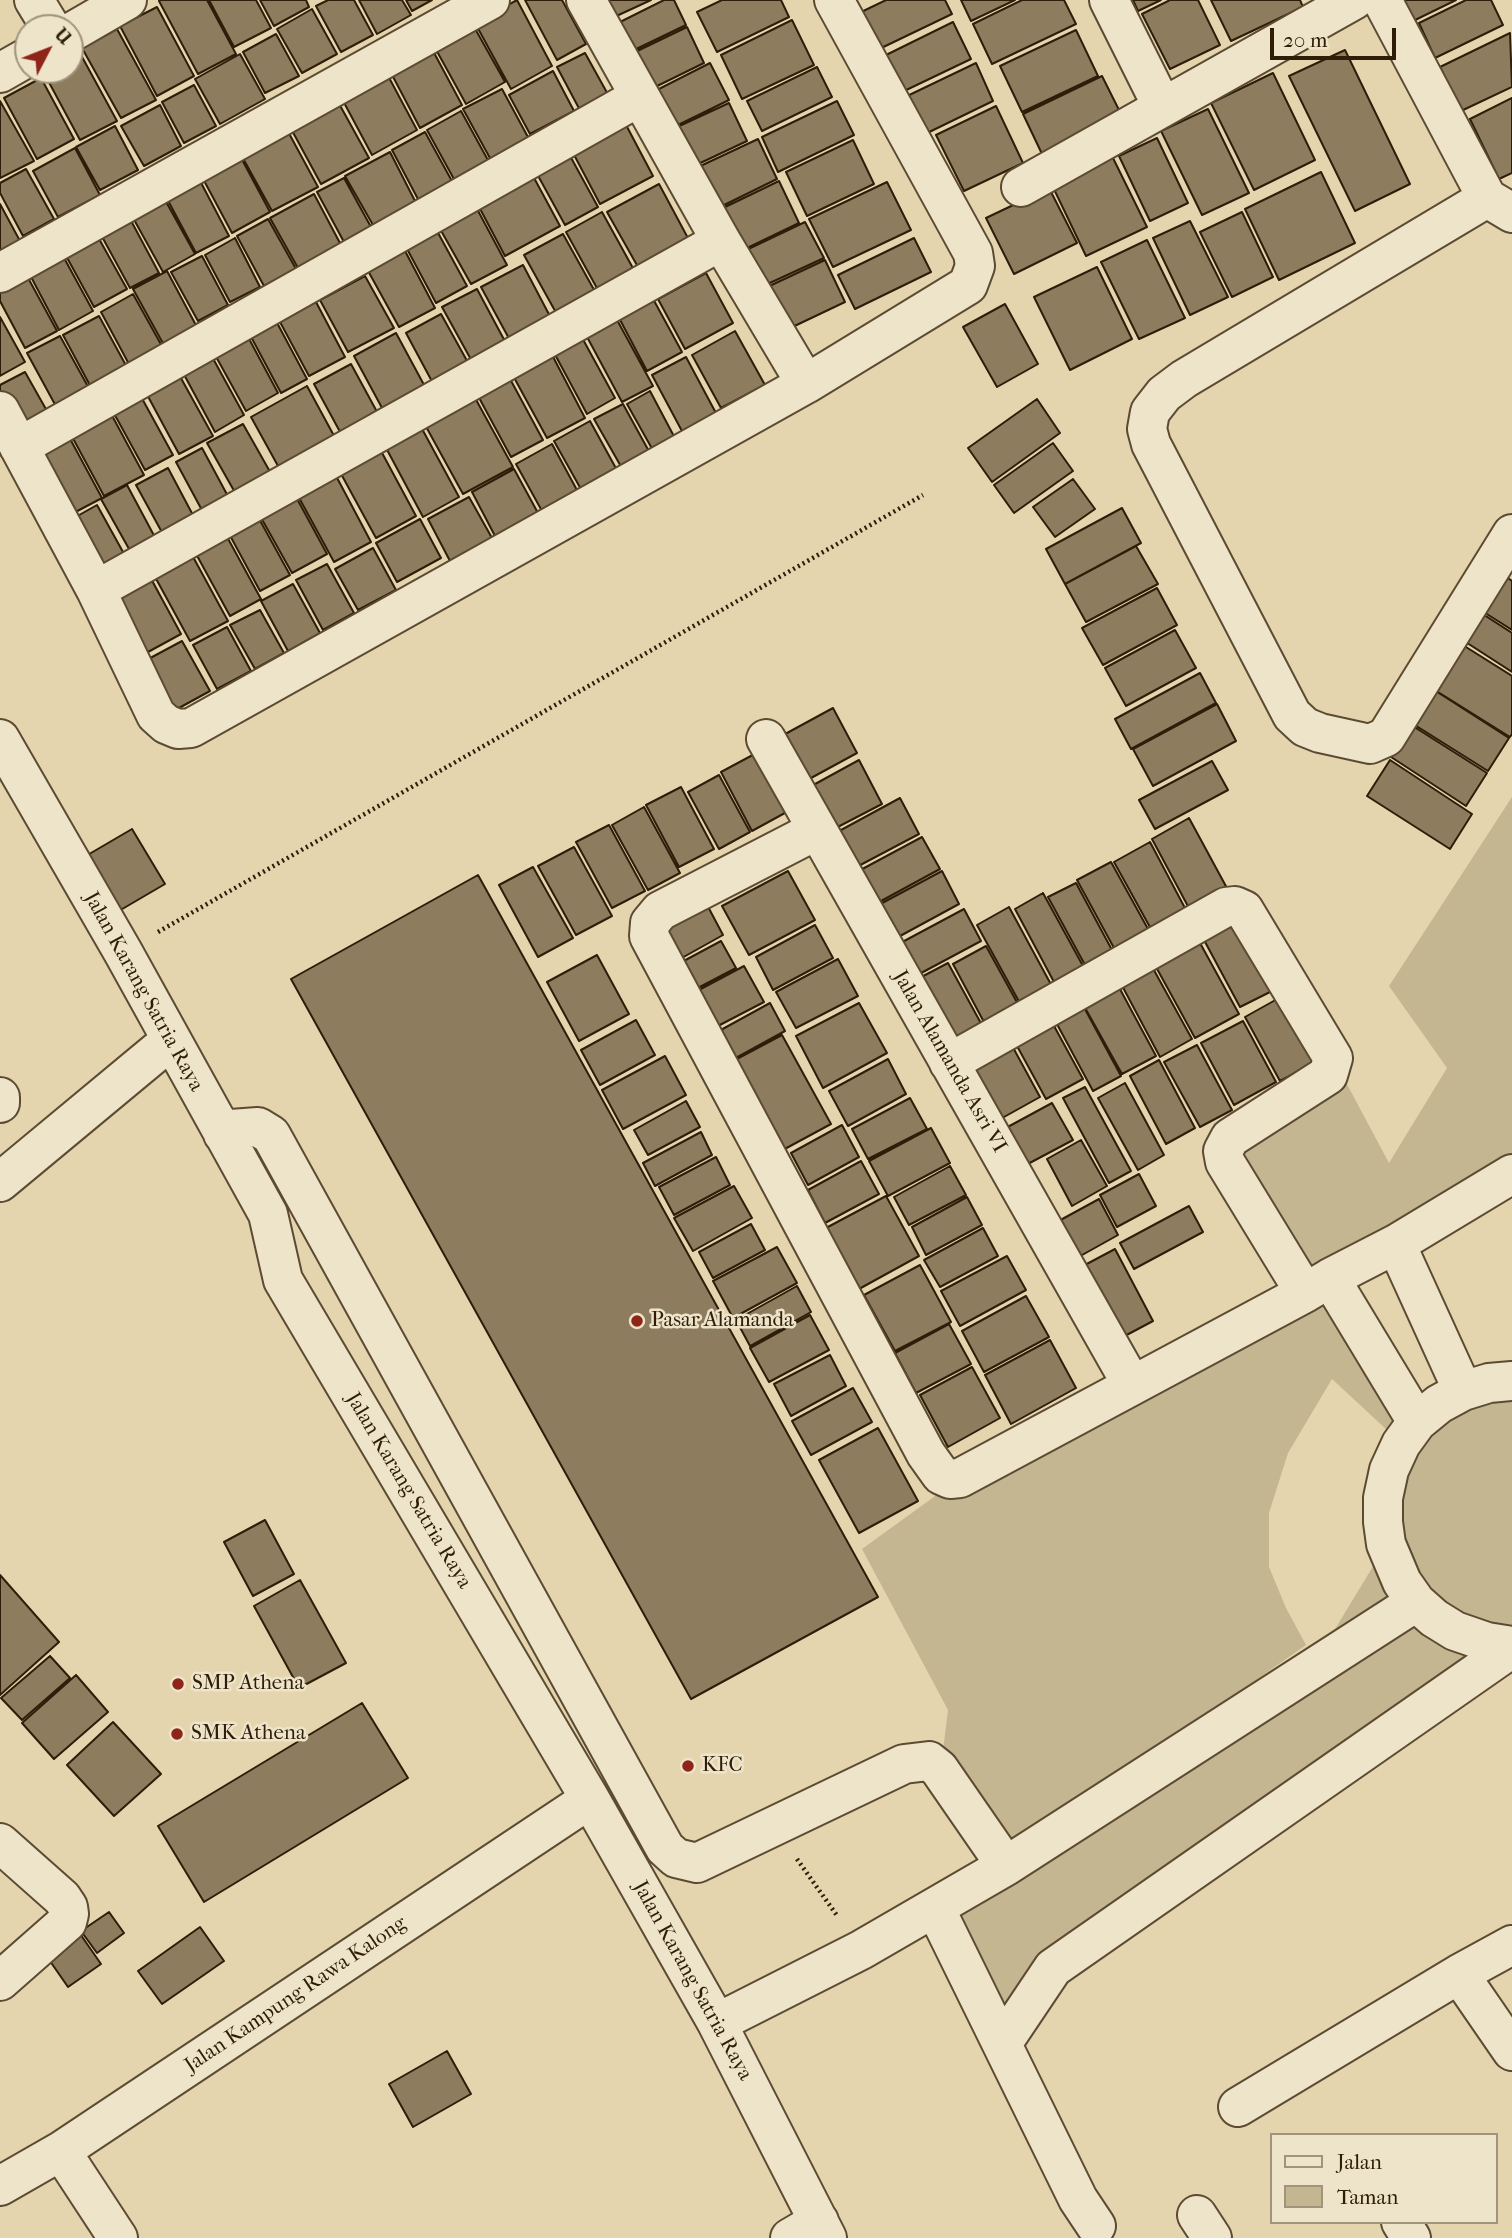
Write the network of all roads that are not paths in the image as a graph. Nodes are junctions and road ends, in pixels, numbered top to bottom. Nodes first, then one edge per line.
1 (127, 0) edge
2 (490, 0) edge
3 (586, 0) edge
4 (834, 0) edge
5 (1109, 0) edge
6 (1354, 0) edge
7 (1382, 0) edge
8 (84, 25) edge
9 (639, 97) junction
10 (1162, 106) junction
11 (1021, 187) dead end
12 (1499, 206) edge
13 (721, 241) junction
14 (0, 273) edge
15 (806, 384) junction
16 (0, 411) edge
17 (19, 447) junction
18 (1512, 534) edge
19 (96, 590) junction
20 (0, 739) edge
21 (766, 739) dead end
22 (817, 830) junction
23 (171, 1040) junction
24 (949, 1063) junction
25 (0, 1097) edge
26 (0, 1103) edge
27 (223, 1134) junction
28 (1510, 1179) edge
29 (0, 1182) edge
30 (1395, 1244) junction
31 (1317, 1285) junction
32 (1512, 1381) edge
33 (1132, 1385) junction
34 (1463, 1391) junction
35 (1417, 1422) junction
36 (1416, 1602) junction
37 (1512, 1647) edge
38 (590, 1799) junction
39 (0, 1843) edge
40 (1006, 1867) junction
41 (935, 1908) junction
42 (1512, 1945) edge
43 (1459, 1974) junction
44 (0, 1981) edge
45 (717, 2023) junction
46 (1002, 2044) junction
47 (1512, 2051) edge
48 (1238, 2107) dead end
49 (61, 2151) junction
50 (0, 2186) edge
51 (1096, 2226) dead end
52 (812, 2232) edge
53 (118, 2238) edge

1 - 8 street
2 - 14 street
3 - 9 street
4 - 15 street
5 - 10 street
6 - 10 street
7 - 12 street
9 - 13 street
9 - 17 street
10 - 11 street
12 - 18 street
13 - 15 street
13 - 19 street
15 - 19 street
16 - 17 street
17 - 19 street
20 - 23 street, Jalan Karang Satria Raya
21 - 22 street, Jalan Alamanda Asri VI
22 - 24 street, Jalan Alamanda Asri VI
22 - 33 street
23 - 27 street, Jalan Karang Satria Raya
23 - 29 street
24 - 31 street
24 - 33 street, Jalan Alamanda Asri VI
25 - 26 street
27 - 38 street, Jalan Karang Satria Raya
27 - 40 street
28 - 30 street
30 - 31 street
30 - 34 street
31 - 33 street
31 - 35 street
32 - 34 street
34 - 35 street
35 - 36 street
36 - 37 street
36 - 40 street
37 - 46 street
38 - 45 street, Jalan Karang Satria Raya
38 - 49 street, Jalan Kampung Rawa Kalong
39 - 44 street
40 - 41 street
41 - 45 street
41 - 46 street
42 - 43 street
43 - 47 street
43 - 48 street
45 - 52 street, Jalan Karang Satria Raya
46 - 51 street
49 - 50 street, Jalan Kampung Rawa Kalong
49 - 53 street

